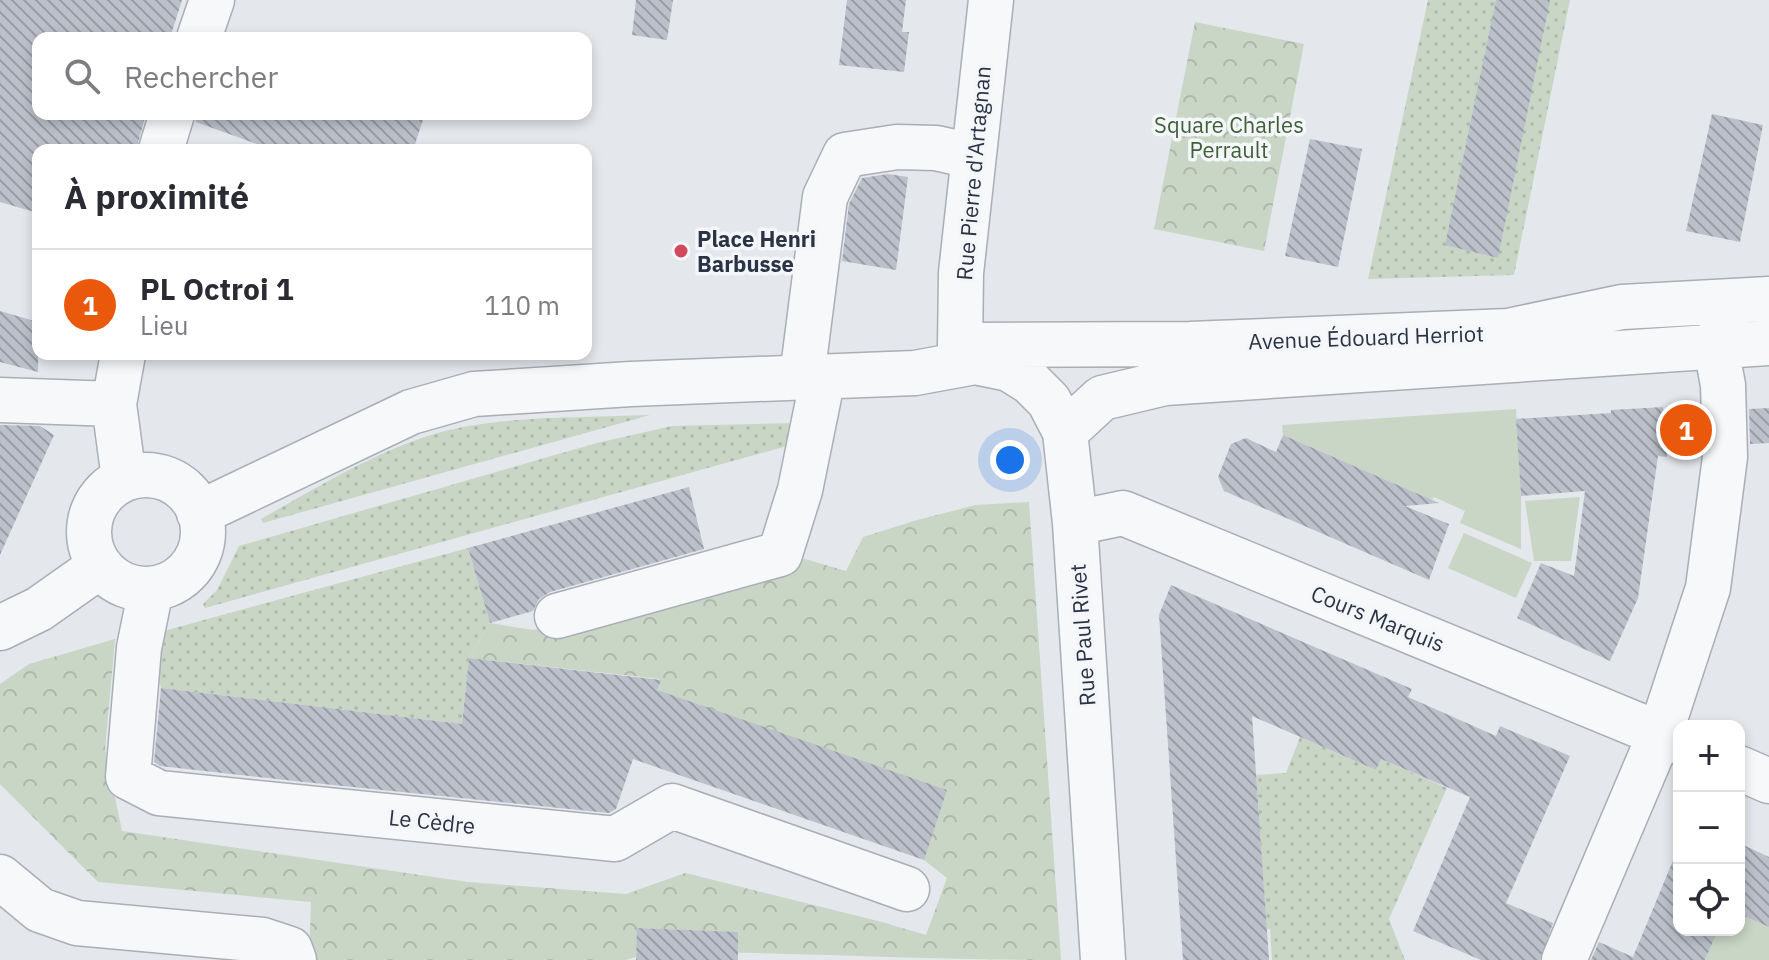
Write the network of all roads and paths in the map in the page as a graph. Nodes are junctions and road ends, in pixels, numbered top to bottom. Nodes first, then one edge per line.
1 (212, 0) edge
2 (991, 0) edge
3 (201, 32) edge
4 (972, 156) junction
5 (1769, 299) edge
6 (1769, 316) edge
7 (1769, 343) edge
8 (1716, 348) junction
9 (967, 354) junction
10 (122, 360) edge
11 (813, 377) junction
12 (0, 400) edge
13 (114, 404) junction
14 (1065, 432) junction
15 (124, 479) junction
16 (199, 513) junction
17 (1075, 523) junction
18 (100, 566) junction
19 (151, 589) junction
20 (557, 616) dead end
21 (0, 628) edge
22 (1670, 738) edge
23 (1745, 771) edge
24 (1769, 781) edge
25 (11, 887) edge
26 (907, 889) dead end
27 (294, 960) edge
28 (1103, 960) edge
29 (1564, 960) edge

1 - 3 street
2 - 4 street, Rue Pierre d'Artagnan
4 - 9 street, Rue Pierre d'Artagnan
4 - 11 street
5 - 9 street, Avenue Édouard Herriot
6 - 8 street
7 - 8 street, Avenue Édouard Herriot
8 - 14 street, Avenue Édouard Herriot
8 - 22 street
9 - 11 street
9 - 14 street, Rue Paul Rivet
10 - 13 street
11 - 16 street
11 - 20 street
12 - 13 street
13 - 15 street
14 - 17 street, Rue Paul Rivet
15 - 16 street
15 - 18 street
16 - 19 street
17 - 22 street, Cours Marquis
17 - 28 street, Rue Paul Rivet
18 - 19 street
18 - 21 street
19 - 26 street, Le Cèdre
22 - 29 street
23 - 24 street
25 - 27 street

